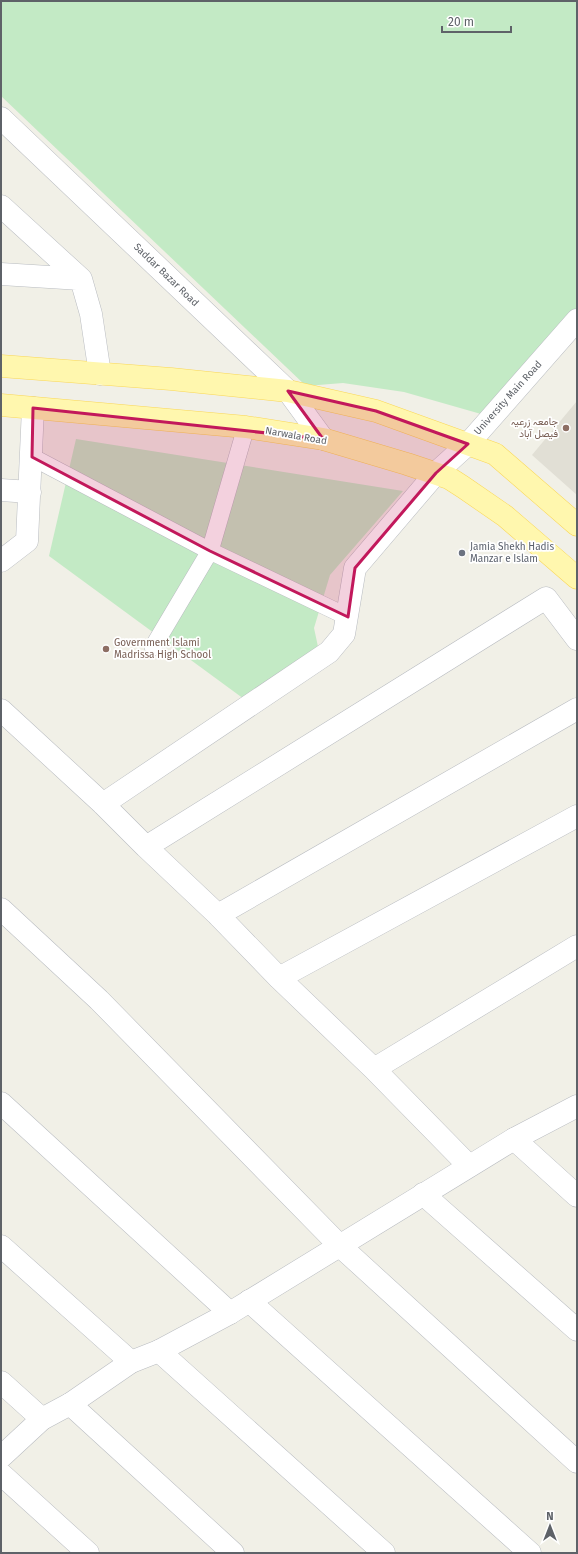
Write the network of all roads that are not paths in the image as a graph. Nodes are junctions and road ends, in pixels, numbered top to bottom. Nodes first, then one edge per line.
1 (1, 118) edge
2 (1, 206) edge
3 (1, 274) edge
4 (81, 279) junction
5 (577, 320) edge
6 (1, 366) edge
7 (100, 374) junction
8 (288, 391) junction
9 (1, 405) edge
10 (33, 408) junction
11 (246, 427) junction
12 (323, 439) junction
13 (468, 444) junction
14 (32, 457) junction
15 (436, 474) junction
16 (1, 490) edge
17 (30, 492) junction
18 (577, 525) edge
19 (210, 551) junction
20 (1, 561) edge
21 (577, 578) edge
22 (348, 617) junction
23 (577, 639) edge
24 (153, 647) dead end
25 (577, 709) edge
26 (1, 710) edge
27 (103, 804) junction
28 (577, 816) edge
29 (146, 847) junction
30 (1, 909) edge
31 (218, 915) junction
32 (577, 946) edge
33 (279, 978) junction
34 (374, 1069) junction
35 (1, 1103) edge
36 (577, 1106) edge
37 (514, 1139) junction
38 (469, 1166) junction
39 (424, 1194) junction
40 (577, 1196) edge
41 (338, 1245) junction
42 (1, 1246) edge
43 (249, 1301) junction
44 (230, 1313) junction
45 (577, 1330) edge
46 (159, 1351) junction
47 (131, 1362) junction
48 (1, 1382) edge
49 (70, 1404) junction
50 (42, 1419) junction
51 (1, 1457) edge
52 (577, 1462) edge
53 (1, 1474) edge
54 (88, 1553) edge
55 (233, 1553) edge
56 (384, 1553) edge
57 (530, 1553) edge

1 - 8 street, Saddar Bazar Road
2 - 4 street
3 - 4 street
4 - 7 street
5 - 13 street, University Main Road
6 - 7 main road
7 - 8 main road
8 - 12 street, Saddar Bazar Road
8 - 13 main road
9 - 10 main road, Narwala Road
10 - 11 main road, Narwala Road
10 - 14 street
11 - 12 main road, Narwala Road
11 - 19 street
12 - 15 main road, Narwala Road
13 - 15 street, University Main Road
13 - 18 main road
14 - 17 street
14 - 19 street
15 - 21 main road, Narwala Road
15 - 22 street, University Main Road
16 - 17 street
17 - 20 street
19 - 22 street
19 - 24 street
22 - 27 street, University Main Road
23 - 29 street
25 - 31 street
26 - 27 street
27 - 29 street
28 - 33 street
29 - 31 street
30 - 41 street
31 - 33 street
32 - 34 street
33 - 34 street
34 - 38 street
35 - 44 street
36 - 37 street
37 - 38 street
37 - 40 street
38 - 39 street
39 - 41 street
39 - 45 street
41 - 43 street
41 - 52 street
42 - 47 street
43 - 44 street
43 - 57 street
44 - 46 street
46 - 47 street
46 - 56 street
47 - 49 street
48 - 50 street
49 - 50 street
49 - 55 street
50 - 51 street
53 - 54 street

